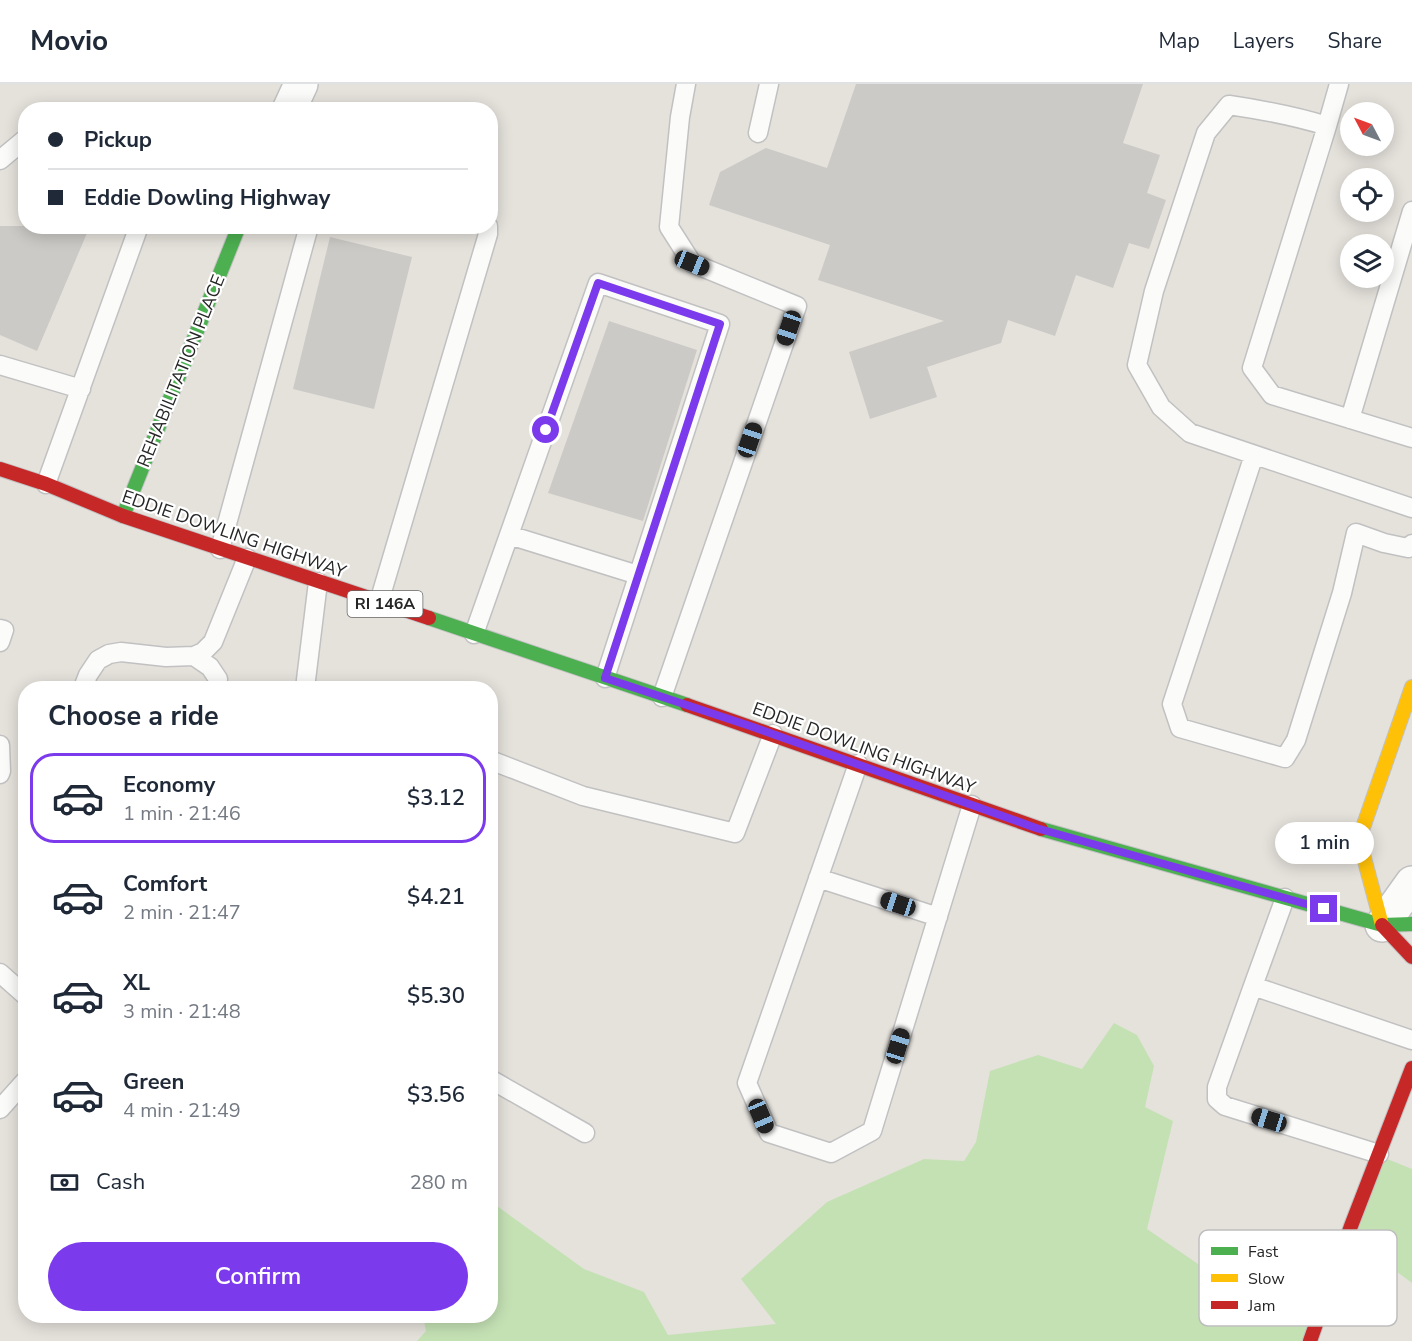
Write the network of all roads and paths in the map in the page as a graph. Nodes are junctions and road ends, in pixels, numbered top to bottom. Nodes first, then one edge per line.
1 (301, 84) edge
2 (686, 84) edge
3 (769, 84) edge
4 (1338, 84) edge
5 (293, 102) edge
6 (1327, 126) junction
7 (758, 133) dead end
8 (18, 145) edge
9 (0, 160) edge
10 (1412, 211) edge
11 (136, 234) edge
12 (236, 234) edge
13 (307, 234) edge
14 (488, 234) edge
15 (0, 365) edge
16 (81, 389) junction
17 (1350, 419) junction
18 (1412, 438) edge
19 (1254, 455) junction
20 (0, 469) edge
21 (46, 484) junction
22 (1412, 508) edge
23 (123, 516) junction
24 (509, 535) junction
25 (1412, 544) edge
26 (220, 549) junction
27 (247, 558) junction
28 (638, 575) junction
29 (318, 582) junction
30 (379, 602) junction
31 (0, 629) edge
32 (474, 634) junction
33 (0, 642) edge
34 (194, 656) junction
35 (605, 678) junction
36 (86, 681) edge
37 (218, 681) edge
38 (307, 681) edge
39 (1412, 687) edge
40 (662, 697) junction
41 (772, 734) junction
42 (0, 745) edge
43 (498, 763) edge
44 (858, 764) junction
45 (0, 774) edge
46 (972, 805) junction
47 (818, 878) junction
48 (1412, 883) edge
49 (1285, 898) junction
50 (1412, 910) edge
51 (938, 917) junction
52 (1397, 925) edge
53 (1412, 957) edge
54 (0, 973) edge
55 (1252, 986) junction
56 (18, 989) edge
57 (1412, 1040) edge
58 (1412, 1068) edge
59 (498, 1084) edge
60 (18, 1089) edge
61 (0, 1109) edge
62 (585, 1133) dead end
63 (1379, 1154) junction
64 (1350, 1230) edge
65 (1315, 1326) edge
66 (1310, 1341) edge

1 - 5 street
2 - 40 lane
3 - 7 lane
4 - 6 lane
6 - 17 lane
6 - 19 lane
8 - 9 lane
10 - 17 lane
11 - 16 lane
12 - 23 main road, REHABILITATION PLACE
13 - 26 lane
14 - 30 lane
15 - 16 lane
16 - 21 lane
17 - 18 lane
19 - 22 lane
19 - 25 lane
20 - 21 main road, EDDIE DOWLING HIGHWAY / RI 146A
21 - 23 main road, EDDIE DOWLING HIGHWAY / RI 146A
23 - 26 main road, EDDIE DOWLING HIGHWAY / RI 146A
24 - 28 lane
24 - 28 lane
24 - 32 lane
26 - 27 main road, EDDIE DOWLING HIGHWAY / RI 146A
27 - 29 main road, EDDIE DOWLING HIGHWAY / RI 146A
27 - 34 lane
28 - 35 lane
29 - 30 main road, EDDIE DOWLING HIGHWAY / RI 146A
29 - 38 lane
30 - 32 main road, EDDIE DOWLING HIGHWAY / RI 146A
31 - 33 lane
32 - 35 main road, EDDIE DOWLING HIGHWAY / RI 146A
34 - 36 lane
34 - 37 lane
35 - 40 main road, EDDIE DOWLING HIGHWAY / RI 146A
39 - 52 main road
40 - 41 main road, EDDIE DOWLING HIGHWAY / RI 146A
41 - 43 lane
41 - 44 main road, EDDIE DOWLING HIGHWAY / RI 146A
42 - 45 lane
44 - 46 main road, EDDIE DOWLING HIGHWAY / RI 146A
44 - 47 lane
46 - 49 main road, EDDIE DOWLING HIGHWAY / RI 146A
46 - 51 lane
47 - 51 lane
47 - 51 lane
48 - 52 street
49 - 52 main road, EDDIE DOWLING HIGHWAY / RI 146A
49 - 55 lane
50 - 52 street
52 - 53 main road
54 - 56 lane
55 - 57 lane
55 - 63 lane
58 - 63 main road
59 - 62 lane
60 - 61 lane
63 - 64 main road
65 - 66 main road

